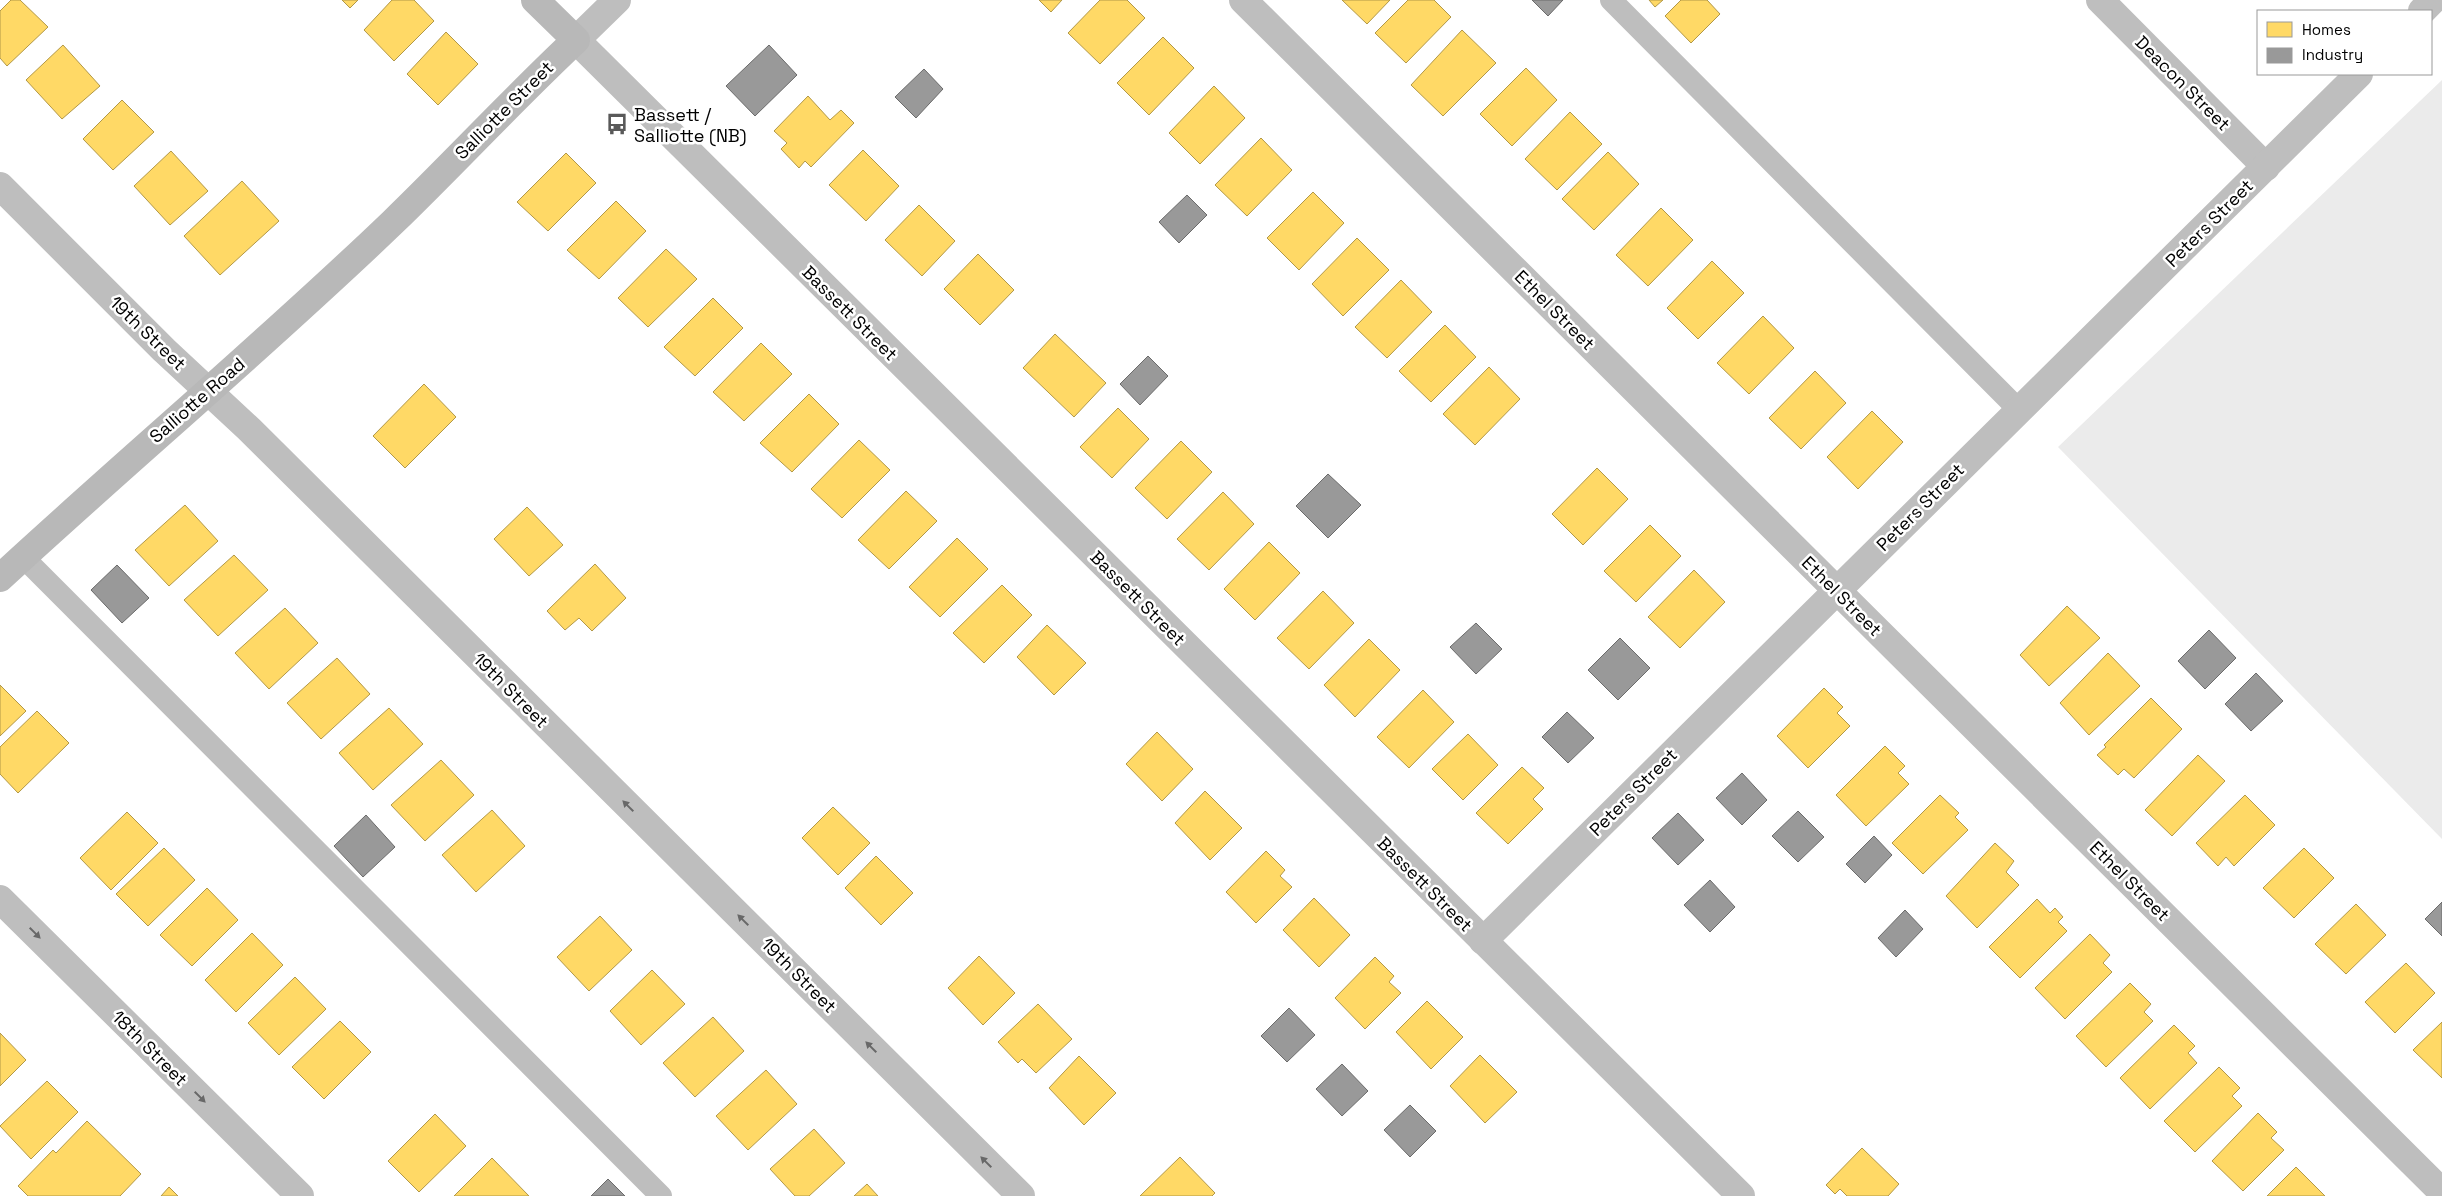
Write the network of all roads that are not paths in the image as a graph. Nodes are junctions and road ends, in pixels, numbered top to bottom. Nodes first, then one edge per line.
1 (535, 0) edge
2 (617, 0) edge
3 (1242, 0) edge
4 (1611, 0) edge
5 (2100, 0) edge
6 (2433, 0) edge
7 (2423, 10) edge
8 (576, 40) junction
9 (2358, 75) edge
10 (2266, 167) junction
11 (0, 186) edge
12 (393, 222) joint
13 (208, 391) junction
14 (2019, 410) junction
15 (24, 557) junction
16 (0, 578) edge
17 (1836, 590) junction
18 (0, 899) edge
19 (1483, 941) junction
20 (2442, 1192) edge
21 (300, 1196) edge
22 (662, 1196) edge
23 (1021, 1196) edge
24 (1740, 1196) edge

1 - 8 street, Bassett Street
2 - 8 street, Salliotte Street
3 - 17 street, Ethel Street
4 - 14 lane
5 - 10 street, Deacon Street
6 - 7 street
8 - 12 street, Salliotte Street
8 - 19 street, Bassett Street
9 - 10 street, Peters Street
10 - 14 street, Peters Street
11 - 13 street, 19th Street
12 - 13 street, Salliotte Road
13 - 15 street, Salliotte Road
23 -> 13 street, 19th Street
14 - 17 street, Peters Street
15 - 16 street, Salliotte Road
15 - 22 lane
17 - 19 street, Peters Street
17 - 20 street, Ethel Street
18 -> 21 street, 18th Street
19 - 24 street, Bassett Street

